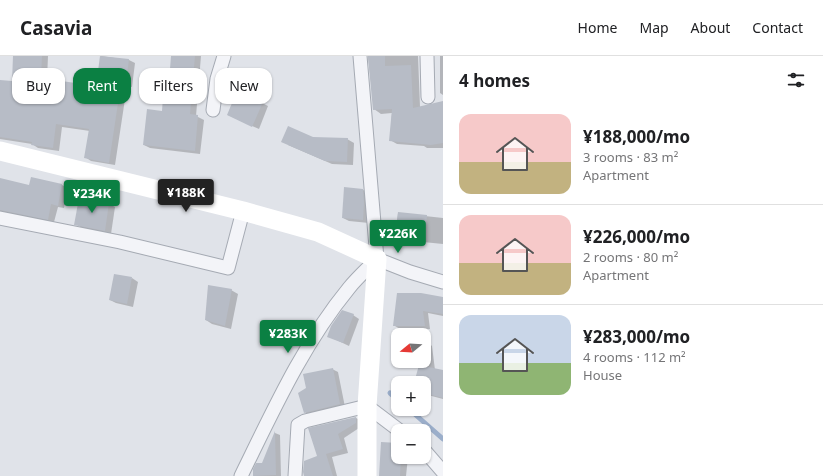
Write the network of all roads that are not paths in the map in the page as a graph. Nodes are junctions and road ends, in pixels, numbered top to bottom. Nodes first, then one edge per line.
1 (224, 56) edge
2 (360, 56) edge
3 (427, 56) edge
4 (428, 97) dead end
5 (213, 110) dead end
6 (0, 151) edge
7 (243, 211) junction
8 (0, 218) edge
9 (377, 259) junction
10 (410, 272) junction
11 (443, 273) edge
12 (443, 282) edge
13 (367, 406) junction
14 (391, 424) edge
15 (431, 455) edge
16 (441, 463) edge
17 (241, 476) edge
18 (295, 476) edge
19 (367, 476) edge

1 - 5 street
2 - 9 street
3 - 4 street
6 - 7 street
7 - 8 street
7 - 9 street
9 - 10 street
9 - 13 street
9 - 17 street
10 - 11 street
10 - 12 street
13 - 14 street
13 - 18 street
13 - 19 street
15 - 16 street

